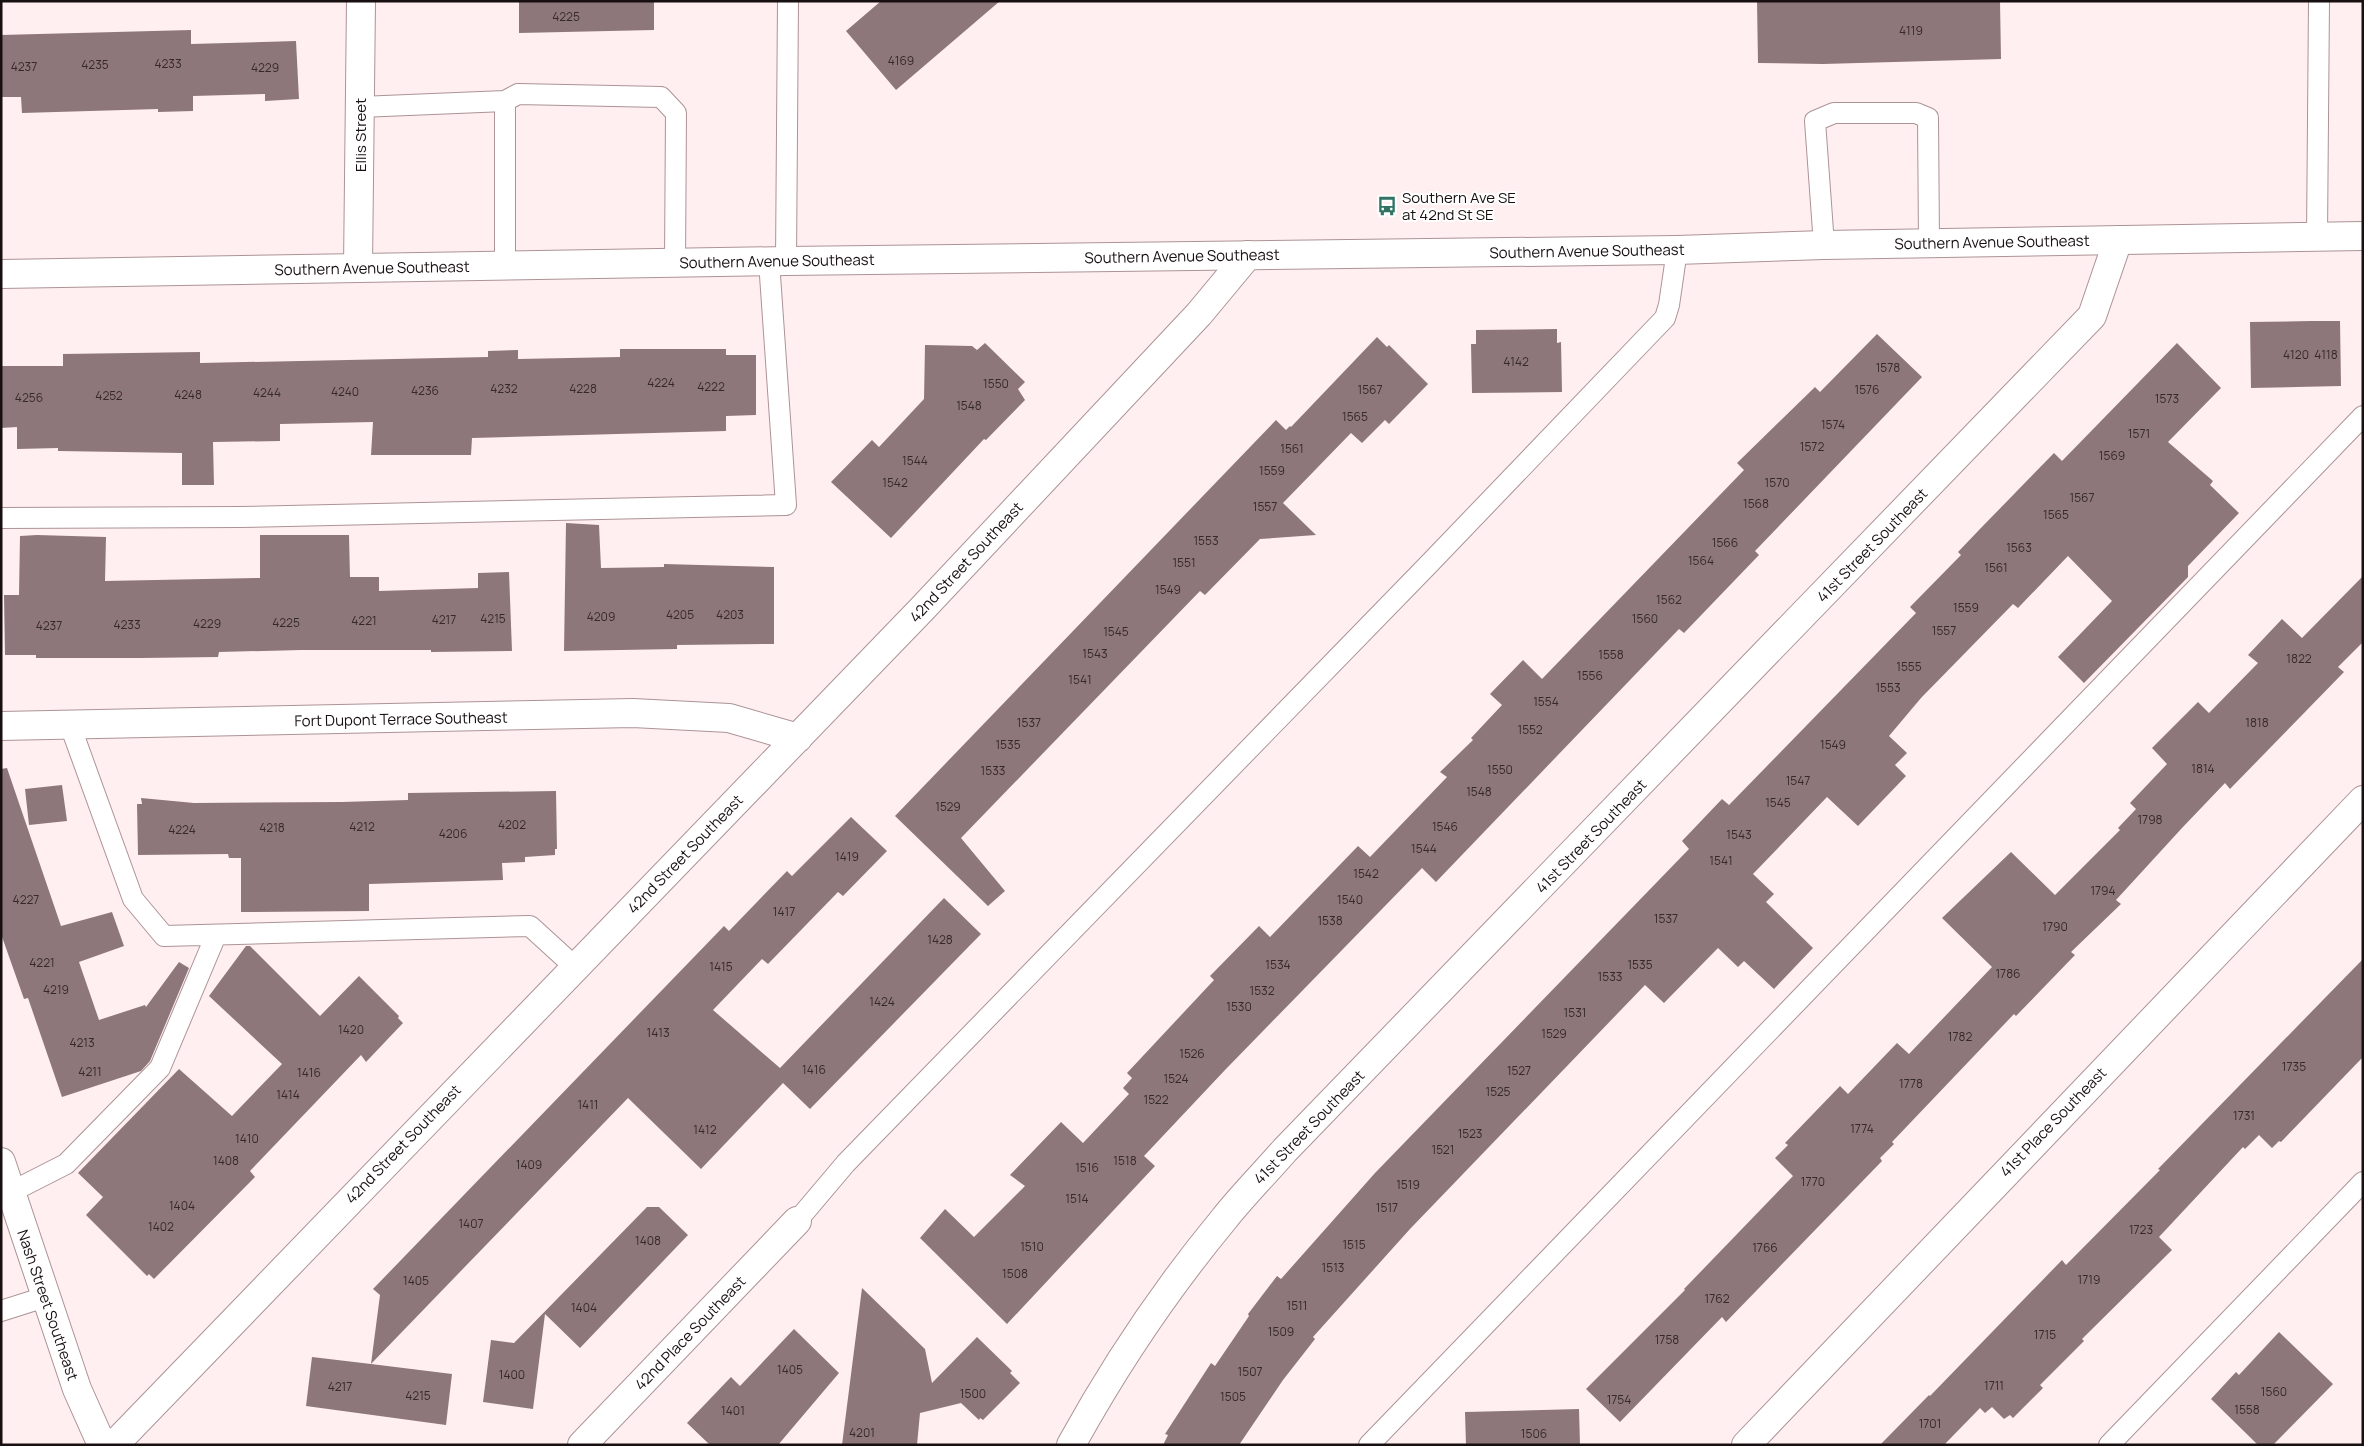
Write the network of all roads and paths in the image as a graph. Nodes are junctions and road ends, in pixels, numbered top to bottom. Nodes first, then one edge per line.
1 (361, 1) edge
2 (788, 1) edge
3 (2318, 1) edge
4 (505, 101) junction
5 (360, 107) junction
6 (2363, 236) edge
7 (2317, 237) junction
8 (2118, 240) junction
9 (1929, 243) junction
10 (1824, 245) junction
11 (1677, 250) junction
12 (1248, 255) junction
13 (777, 261) junction
14 (675, 263) junction
15 (505, 266) junction
16 (358, 268) junction
17 (1, 274) edge
18 (2363, 416) edge
19 (1, 518) edge
20 (70, 725) junction
21 (1, 726) edge
22 (798, 738) junction
23 (2363, 800) edge
24 (216, 935) junction
25 (575, 968) junction
26 (1, 1162) edge
27 (2363, 1182) edge
28 (11, 1192) junction
29 (797, 1221) joint
30 (45, 1297) junction
31 (1, 1312) edge
32 (102, 1445) edge
33 (114, 1445) edge
34 (582, 1445) edge
35 (1070, 1445) edge
36 (1369, 1445) edge
37 (1746, 1445) edge
38 (2109, 1445) edge

1 - 5 street, Ellis Street
2 - 13 lane
3 - 7 lane
4 - 5 lane
4 - 14 lane
4 - 15 lane
5 - 16 street, Ellis Street
6 - 7 street, Southern Avenue Southeast
7 - 8 street, Southern Avenue Southeast
8 - 9 street, Southern Avenue Southeast
8 - 35 street, 41st Street Southeast
9 - 10 street, Southern Avenue Southeast
9 - 10 lane
10 - 11 street, Southern Avenue Southeast
11 - 12 street, Southern Avenue Southeast
11 - 29 lane
12 - 13 street, Southern Avenue Southeast
12 - 22 street, 42nd Street Southeast
13 - 14 street, Southern Avenue Southeast
13 - 19 lane
14 - 15 street, Southern Avenue Southeast
15 - 16 street, Southern Avenue Southeast
16 - 17 street, Southern Avenue Southeast
18 - 36 lane
20 - 21 street, Fort Dupont Terrace Southeast
20 - 22 street, Fort Dupont Terrace Southeast
20 - 24 lane
22 - 25 street, 42nd Street Southeast
23 - 37 street, 41st Place Southeast
24 - 25 lane
24 - 28 lane
25 - 33 street, 42nd Street Southeast
26 - 28 street, Nash Street Southeast
27 - 38 lane
28 - 30 street, Nash Street Southeast
29 - 34 street, 42nd Place Southeast
30 - 31 lane
30 - 32 street, Nash Street Southeast

